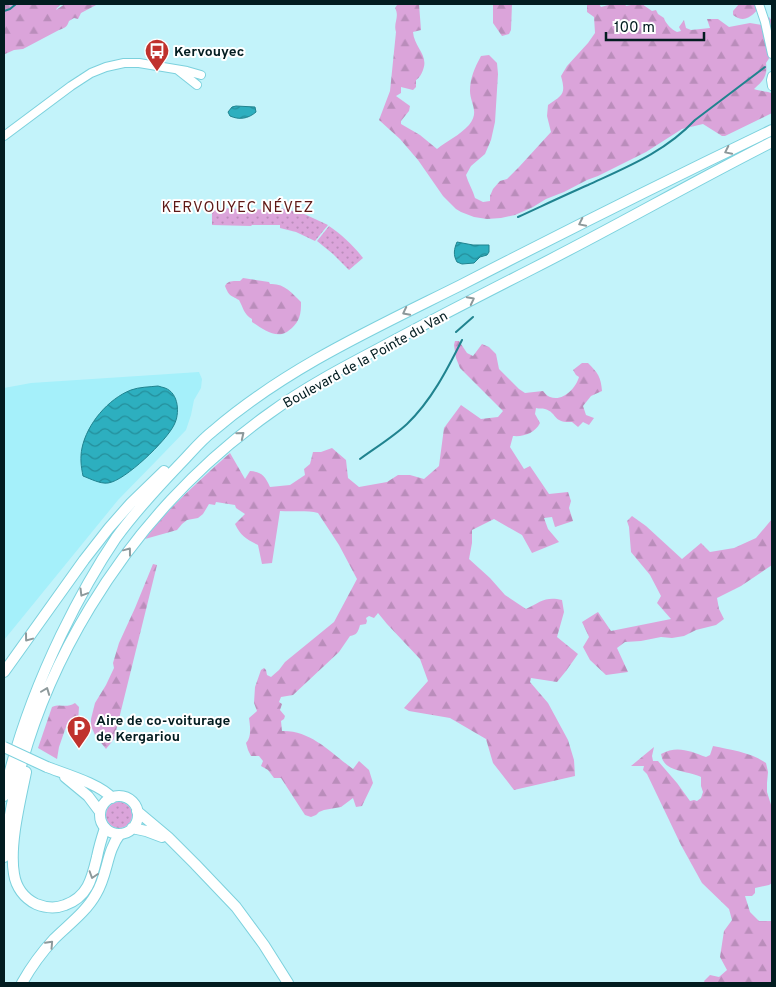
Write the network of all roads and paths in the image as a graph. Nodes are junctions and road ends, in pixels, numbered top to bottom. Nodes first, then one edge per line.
1 (759, 4) edge
2 (772, 54) edge
3 (178, 70) junction
4 (201, 75) dead end
5 (772, 76) edge
6 (197, 85) dead end
7 (772, 86) edge
8 (772, 130) edge
9 (4, 136) edge
10 (772, 142) edge
11 (211, 432) junction
12 (4, 672) edge
13 (34, 724) junction
14 (4, 747) edge
15 (58, 772) junction
16 (4, 796) edge
17 (112, 798) junction
18 (137, 811) junction
19 (100, 812) junction
20 (105, 828) junction
21 (132, 828) junction
22 (120, 834) junction
23 (174, 844) junction
24 (4, 857) edge
25 (22, 983) edge
26 (288, 983) edge

1 - 2 street
3 - 4 street
3 - 6 street
3 - 9 street
5 - 7 street
8 -> 11 main road, Boulevard de la Pointe du Van
13 -> 10 main road, Boulevard de la Pointe du Van
11 -> 12 main road
11 -> 16 main road, Boulevard de la Pointe du Van
20 -> 13 main road
13 - 24 main road, Boulevard de la Pointe du Van
14 - 15 main road, bridge
15 - 17 main road
15 - 19 main road
17 - 18 main road
17 - 19 main road
18 - 21 main road
18 - 23 main road
19 - 20 main road
20 - 22 main road
21 - 22 main road
21 - 23 main road
25 -> 22 main road
23 - 26 main road

